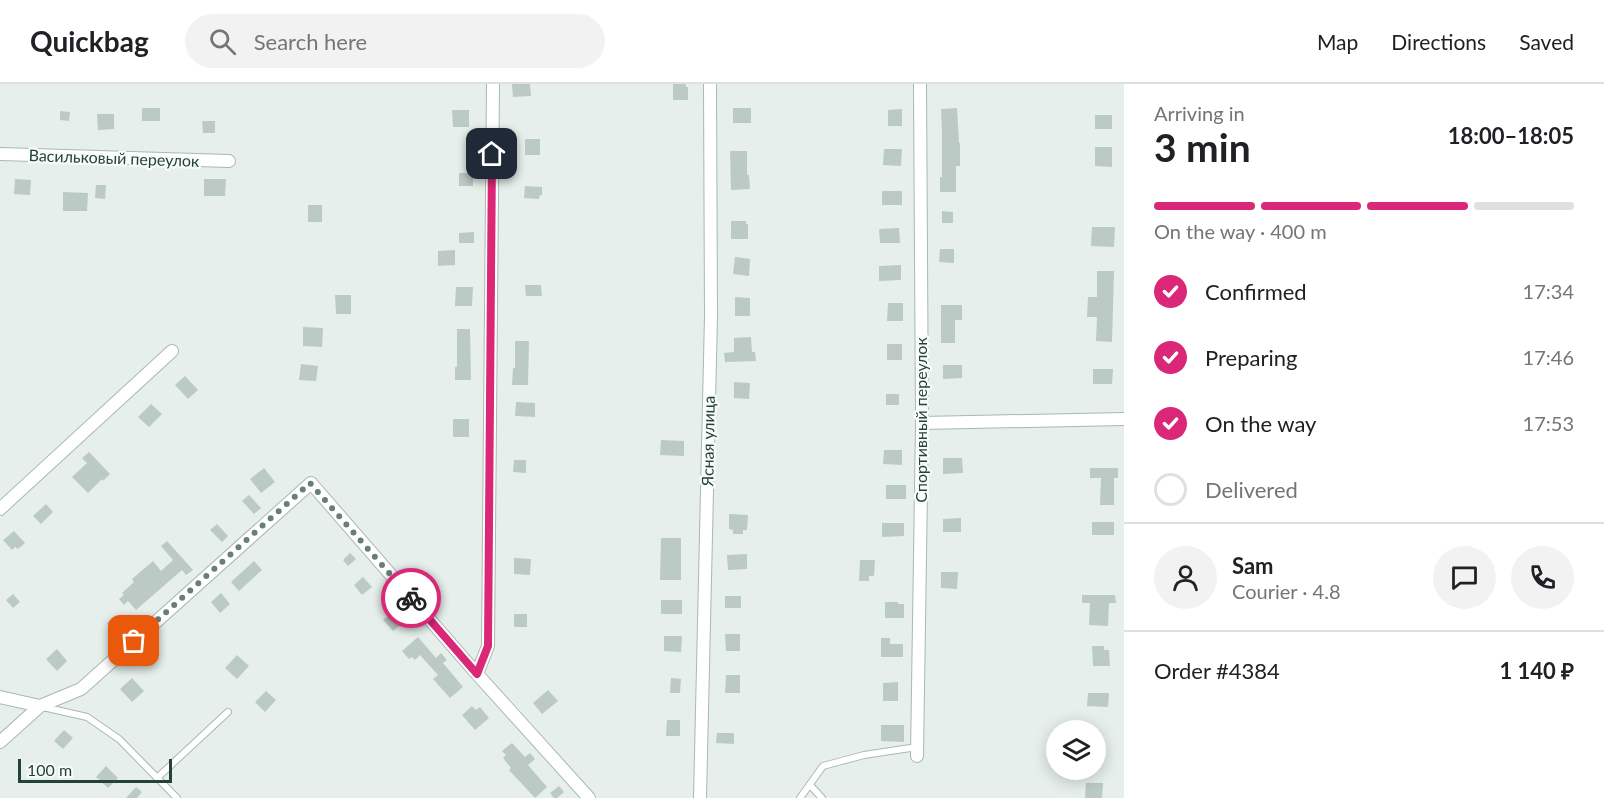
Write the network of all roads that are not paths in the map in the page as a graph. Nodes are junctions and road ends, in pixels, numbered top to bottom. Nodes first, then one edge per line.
1 (493, 84) edge
2 (710, 84) edge
3 (920, 84) edge
4 (0, 154) edge
5 (229, 161) dead end
6 (172, 351) dead end
7 (1124, 419) edge
8 (922, 423) junction
9 (0, 509) edge
10 (477, 674) junction
11 (0, 697) edge
12 (40, 706) junction
13 (228, 712) dead end
14 (0, 742) edge
15 (917, 751) joint
16 (157, 778) junction
17 (810, 784) junction
18 (177, 798) edge
19 (589, 798) edge
20 (700, 798) edge
21 (800, 798) edge
22 (822, 798) edge

1 - 10 street
2 - 20 street, Ясная улица
3 - 8 street, Спортивный переулок
4 - 5 street, Васильковый переулок
6 - 9 street
7 - 8 street
8 - 15 street, Спортивный переулок
10 - 12 street
10 - 19 street
11 - 12 street
12 - 14 street
12 - 16 lane
13 - 16 lane
15 - 17 lane
16 - 18 lane
17 - 21 lane
17 - 22 lane

